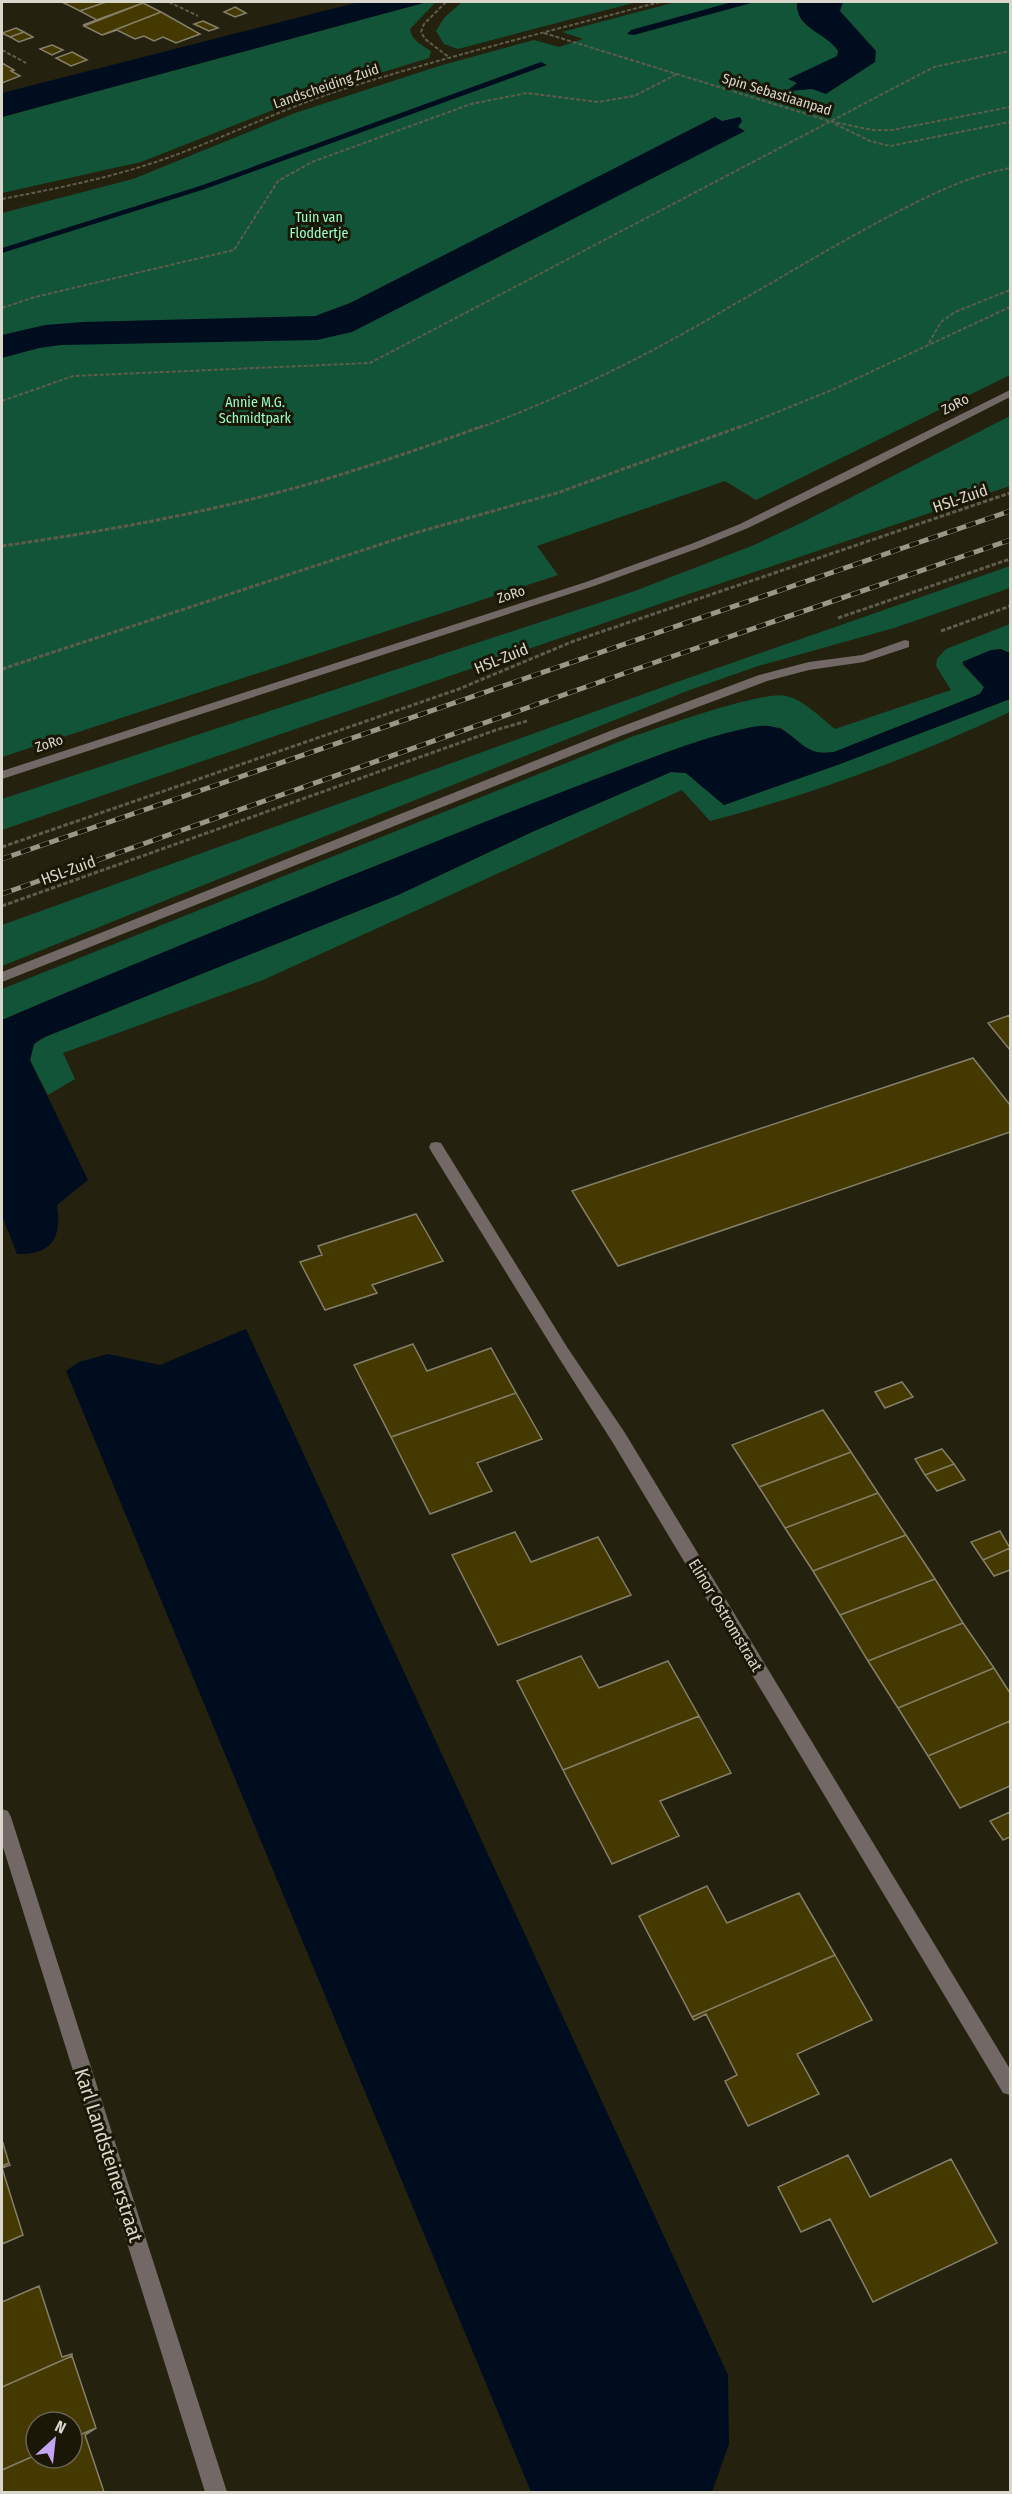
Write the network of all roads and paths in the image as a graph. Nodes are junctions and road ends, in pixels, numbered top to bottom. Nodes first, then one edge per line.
1 (169, 2) edge
2 (446, 2) edge
3 (660, 2) edge
4 (198, 16) dead end
5 (543, 32) junction
6 (2, 50) edge
7 (1011, 51) edge
8 (450, 58) junction
9 (26, 63) dead end
10 (676, 74) junction
11 (1011, 108) edge
12 (829, 121) junction
13 (1011, 122) edge
14 (1011, 168) edge
15 (2, 199) edge
16 (1011, 290) edge
17 (1011, 307) edge
18 (2, 308) edge
19 (928, 344) junction
20 (1011, 393) edge
21 (2, 401) edge
22 (1011, 493) edge
23 (2, 546) edge
24 (1011, 606) edge
25 (905, 644) joint
26 (2, 669) edge
27 (530, 720) dead end
28 (2, 775) edge
29 (2, 847) edge
30 (2, 906) edge
31 (2, 977) edge
32 (436, 1147) dead end
33 (2, 1817) edge
34 (1011, 2086) edge
35 (216, 2493) edge

1 - 4 path
2 - 8 path
3 - 5 path, Landscheiding Zuid
5 - 8 path, Landscheiding Zuid
5 - 10 path, Spin Sebastiaanpad
6 - 9 path
7 - 12 path
8 - 15 path, Landscheiding Zuid
10 - 12 path, Spin Sebastiaanpad
10 - 18 path
11 - 12 path, Spin Sebastiaanpad
12 - 13 path
12 - 21 path
14 - 23 path
16 - 19 path
17 - 19 path
19 - 26 path
20 - 28 street, ZoRo
22 - 29 path, HSL-Zuid
24 - 25 path
25 - 31 street
27 - 30 path, HSL-Zuid
32 - 34 street, Elinor Ostromstraat
33 - 35 street, Karl Landsteinerstraat

